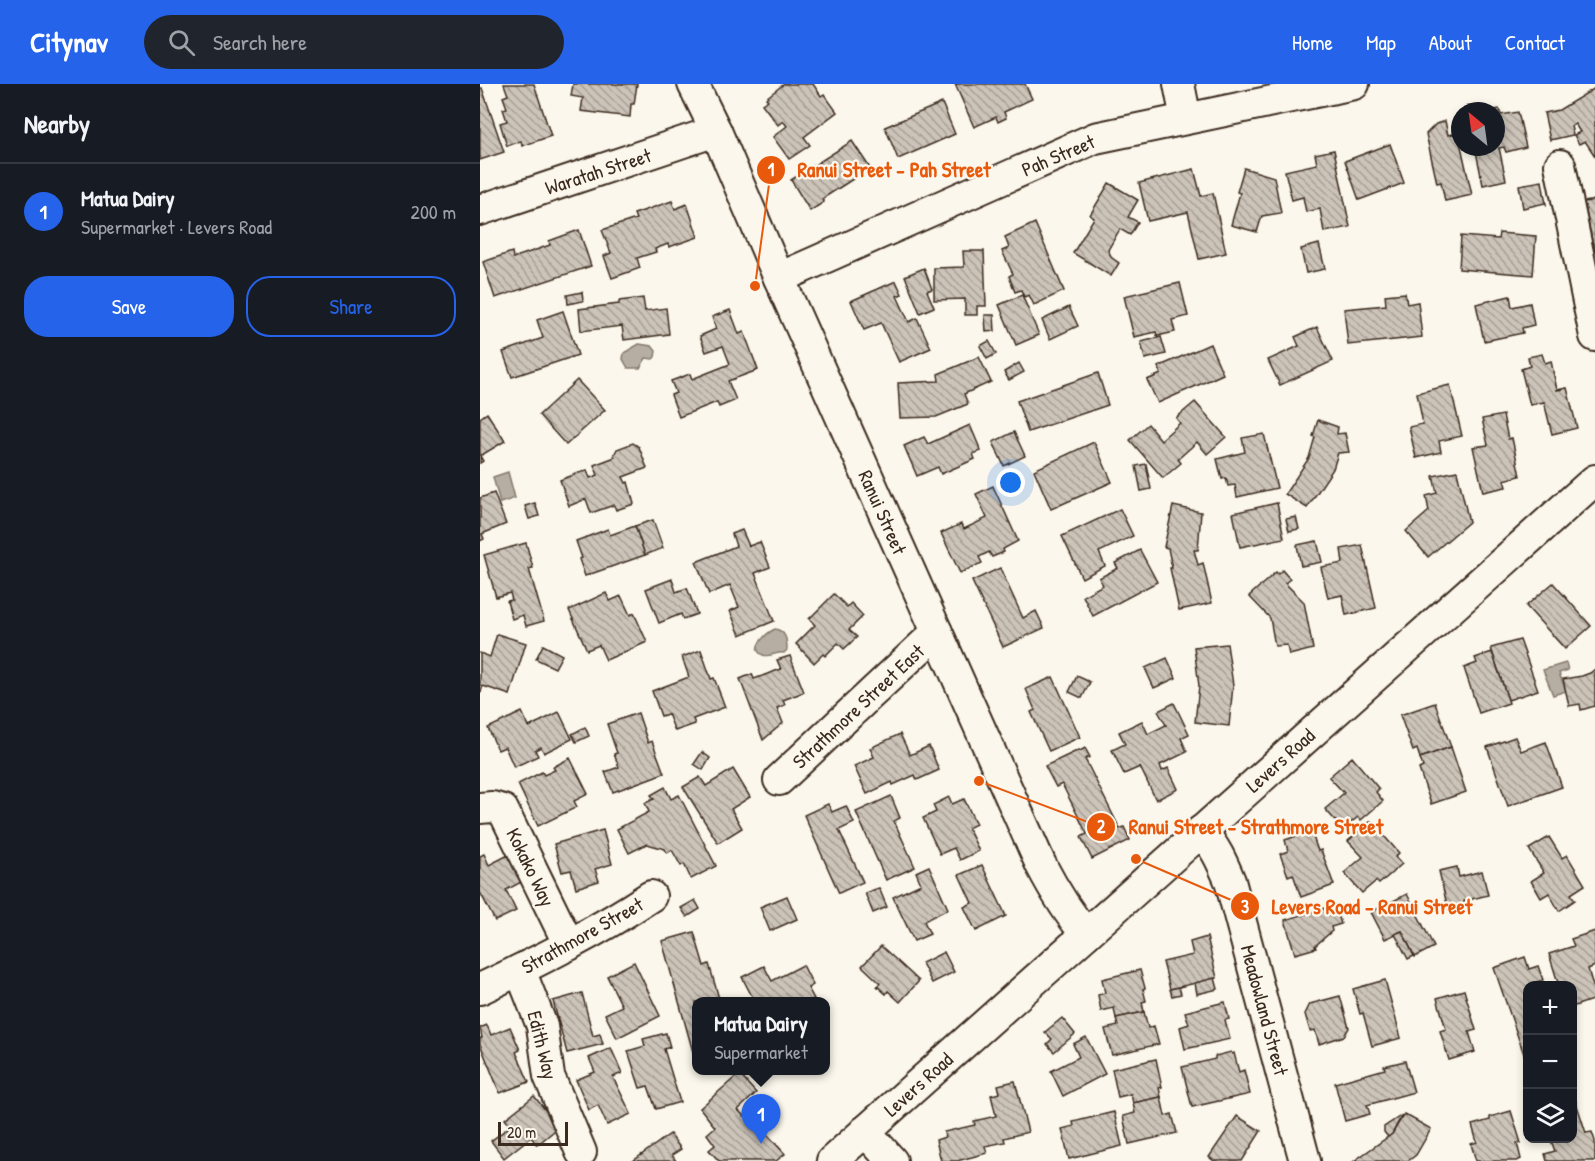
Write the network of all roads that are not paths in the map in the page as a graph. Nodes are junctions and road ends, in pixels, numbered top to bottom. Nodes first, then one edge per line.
1 (693, 84) edge
2 (1179, 84) edge
3 (1354, 84) edge
4 (1186, 119) junction
5 (716, 131) junction
6 (1560, 165) dead end
7 (480, 210) edge
8 (779, 278) junction
9 (1595, 336) edge
10 (1595, 480) edge
11 (937, 632) junction
12 (779, 780) dead end
13 (480, 808) edge
14 (1201, 831) junction
15 (651, 897) dead end
16 (1086, 934) junction
17 (569, 945) junction
18 (519, 970) junction
19 (480, 989) edge
20 (865, 1131) junction
21 (581, 1152) dead end
22 (832, 1161) edge
23 (892, 1161) edge
24 (1305, 1161) edge

1 - 5 street, Ranui Street
2 - 4 street
3 - 4 street, Pah Street
4 - 8 street, Pah Street
5 - 7 street, Waratah Street
5 - 8 street, Ranui Street
6 - 9 street
8 - 11 street, Ranui Street
10 - 14 street, Levers Road
11 - 12 street, Strathmore Street East
11 - 16 street, Ranui Street
13 - 17 street, Kokako Way
14 - 16 street, Levers Road
14 - 24 street, Meadowland Street
15 - 17 street, Strathmore Street
16 - 20 street, Levers Road
17 - 18 street, Strathmore Street
18 - 19 street, Strathmore Street
18 - 21 street, Edith Way
20 - 22 street, Levers Road
20 - 23 street

